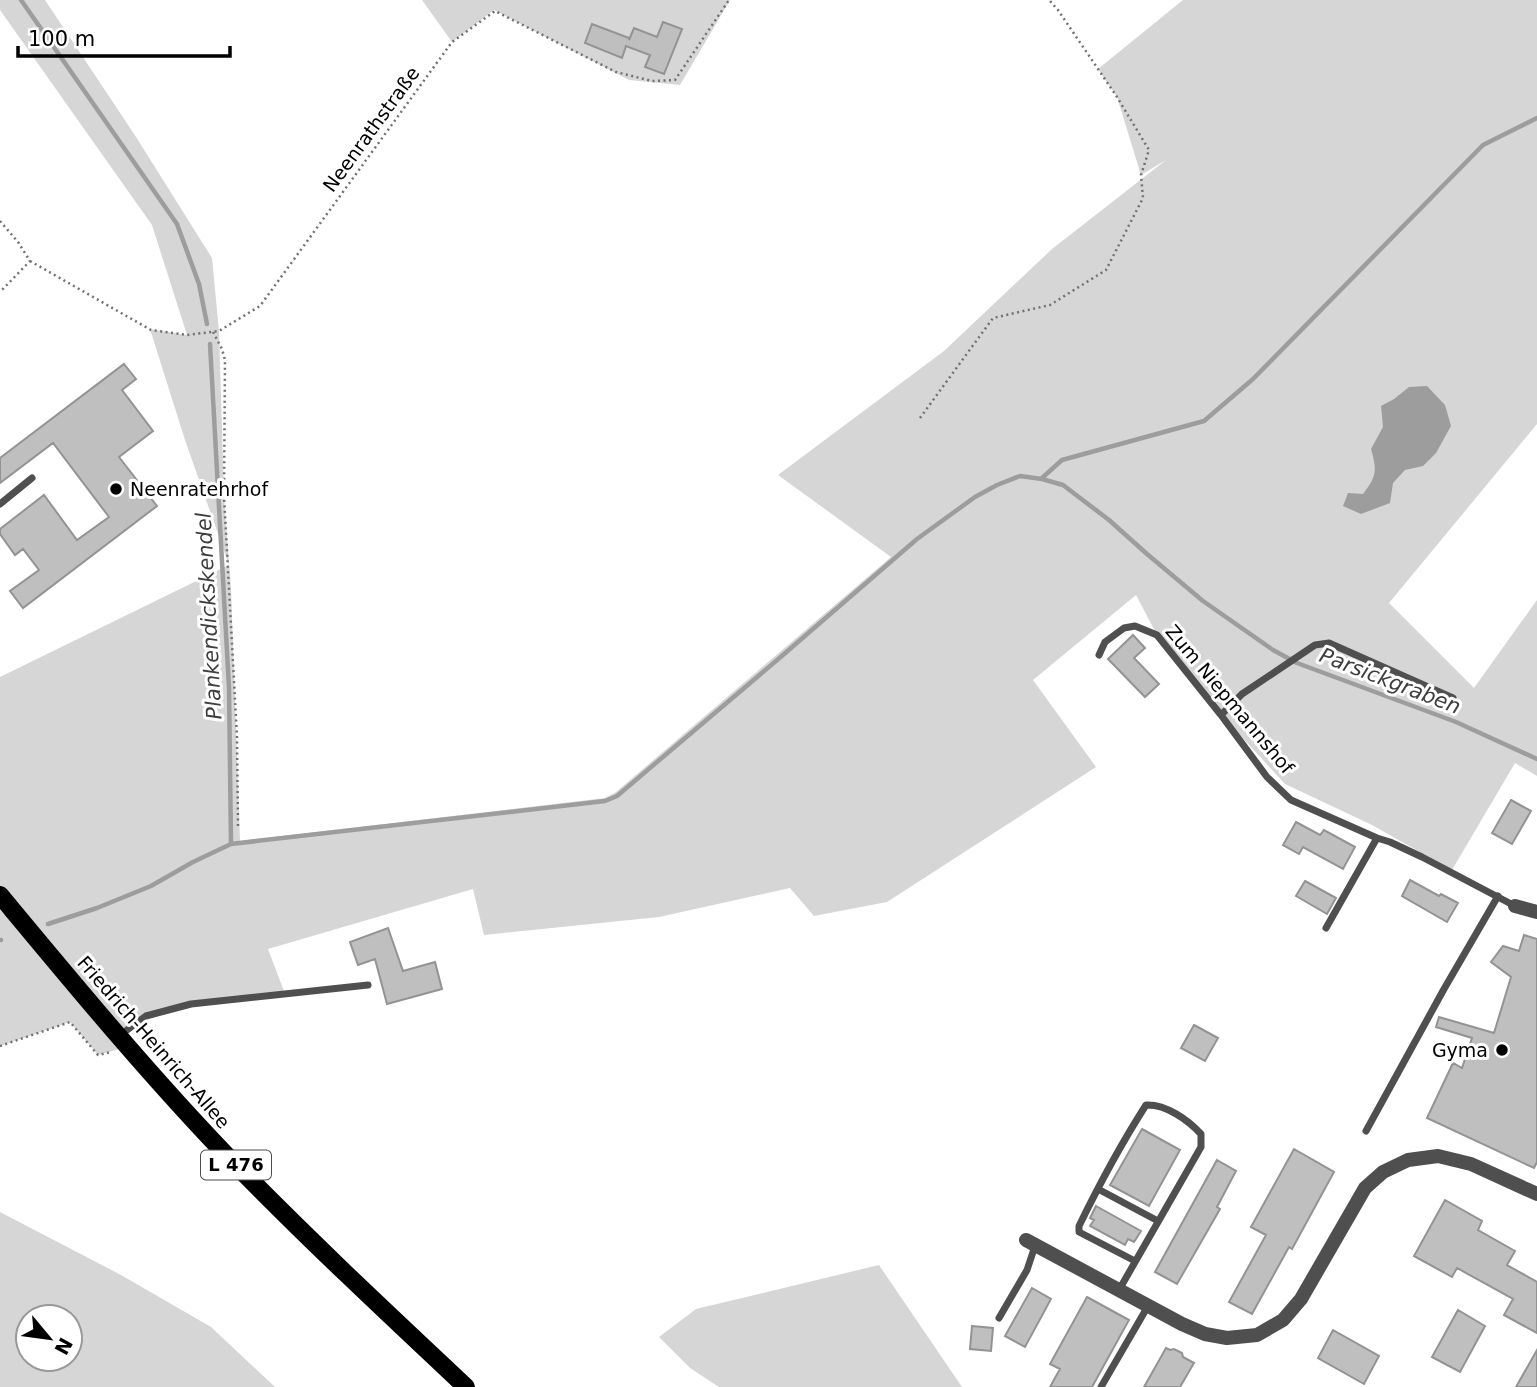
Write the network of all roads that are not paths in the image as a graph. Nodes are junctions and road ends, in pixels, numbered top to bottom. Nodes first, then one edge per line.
1 (32, 478) dead end
2 (0, 504) edge
3 (1099, 655) dead end
4 (1452, 698) dead end
5 (1221, 715) junction
6 (1377, 838) junction
7 (0, 895) edge
8 (1498, 896) junction
9 (1515, 906) joint
10 (1537, 912) edge
11 (1326, 928) dead end
12 (368, 985) dead end
13 (123, 1042) junction
14 (1366, 1131) dead end
15 (1098, 1189) junction
16 (1537, 1194) edge
17 (1158, 1221) junction
18 (1031, 1243) joint
19 (1135, 1261) junction
20 (1119, 1290) junction
21 (1147, 1306) junction
22 (999, 1318) dead end
23 (466, 1387) edge
24 (1101, 1387) edge

1 - 2 lane
3 - 5 lane, Zum Niepmannshof
4 - 5 lane
5 - 6 lane, Zum Niepmannshof
6 - 8 lane, Zum Niepmannshof
6 - 11 lane
7 - 13 main road, Friedrich-Heinrich-Allee / L 476
8 - 9 lane, Zum Niepmannshof
8 - 14 lane
9 - 10 street, Zum Niepmannshof
12 - 13 lane
13 - 23 main road, Friedrich-Heinrich-Allee / L 476
15 - 17 lane
15 - 17 lane
15 - 19 lane
16 - 21 street
17 - 19 lane
18 - 20 street
18 - 22 lane
19 - 20 lane
20 - 21 street
21 - 24 lane

